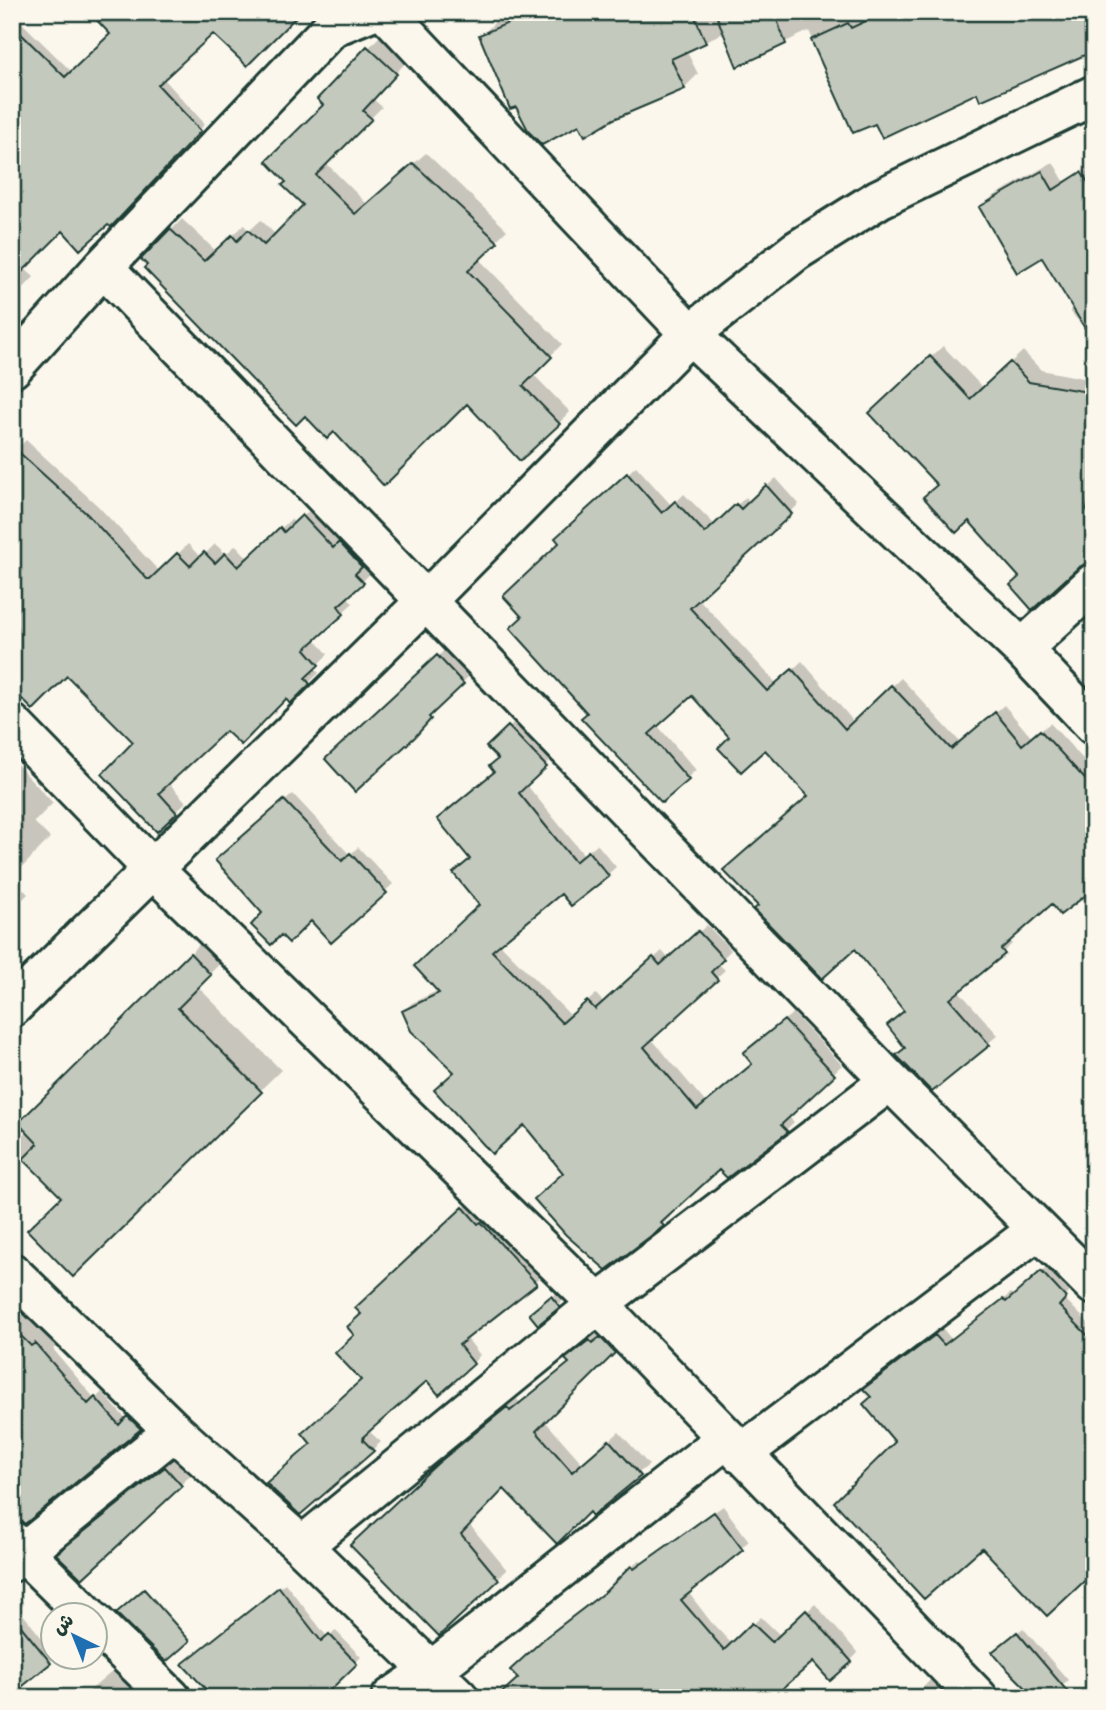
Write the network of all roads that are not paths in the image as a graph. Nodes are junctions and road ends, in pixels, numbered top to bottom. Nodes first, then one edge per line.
1 (369, 12) edge
2 (386, 12) edge
3 (328, 20) edge
4 (1094, 95) edge
5 (103, 267) junction
6 (690, 334) junction
7 (12, 368) edge
8 (1094, 583) edge
9 (426, 601) junction
10 (1022, 649) junction
11 (12, 724) edge
12 (1094, 725) edge
13 (153, 869) junction
14 (12, 1007) edge
15 (890, 1081) junction
16 (1036, 1231) junction
17 (12, 1273) edge
18 (1094, 1285) edge
19 (598, 1304) junction
20 (174, 1431) junction
21 (734, 1447) junction
22 (302, 1546) junction
23 (16, 1552) edge
24 (73, 1602) edge
25 (108, 1636) edge
26 (431, 1671) junction
27 (171, 1698) edge
28 (391, 1698) edge
29 (459, 1698) edge
30 (978, 1698) edge

1 - 3 street
2 - 6 street
3 - 5 street
4 - 6 street
5 - 7 street
5 - 9 street
6 - 9 street
6 - 10 street
8 - 10 street
9 - 13 street
9 - 15 street
10 - 12 street
11 - 13 street
13 - 14 street
13 - 19 street
15 - 16 street
15 - 19 street
16 - 18 street
16 - 21 street
17 - 20 street
19 - 21 street
19 - 22 street
20 - 22 street
20 - 23 street
21 - 26 street
21 - 30 street
22 - 26 street
23 - 24 street
25 - 27 street
26 - 28 street
26 - 29 street

